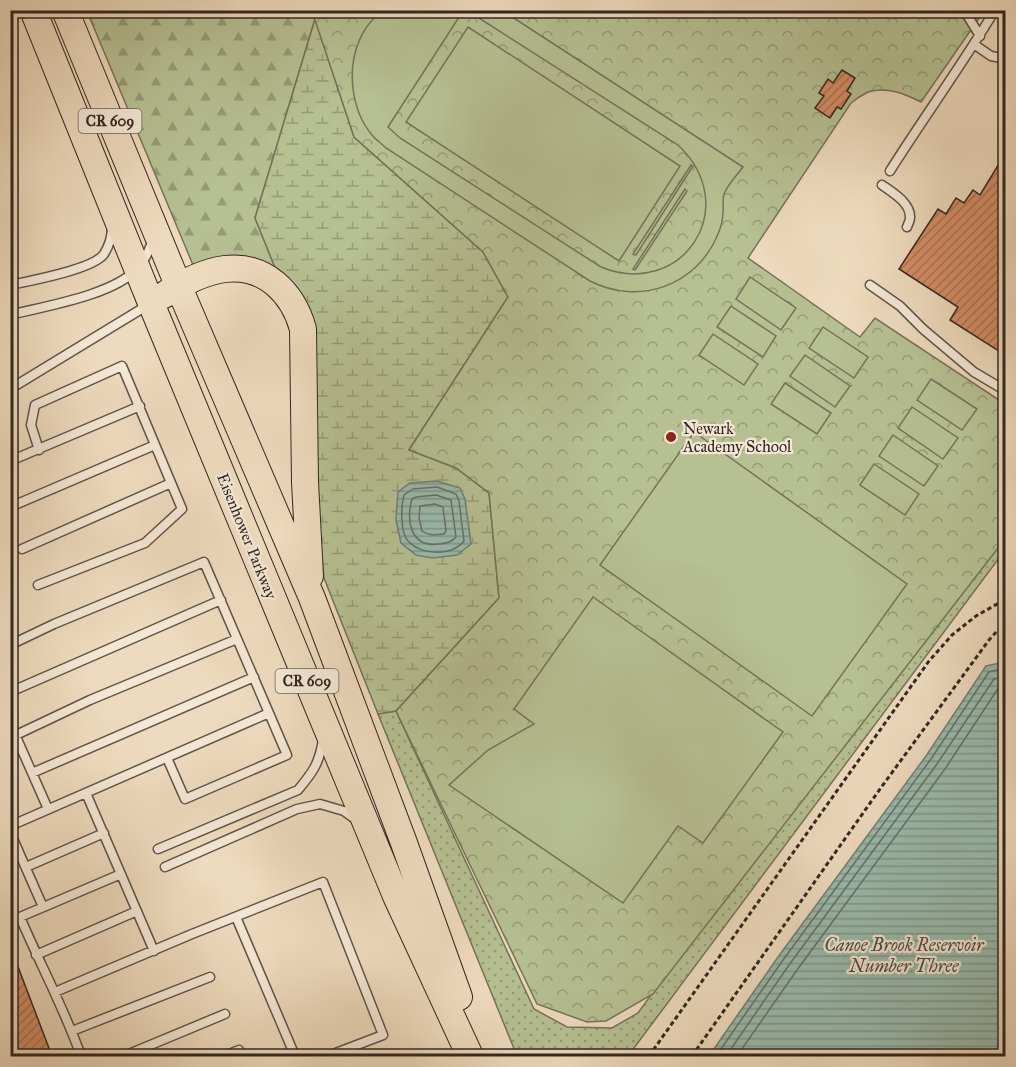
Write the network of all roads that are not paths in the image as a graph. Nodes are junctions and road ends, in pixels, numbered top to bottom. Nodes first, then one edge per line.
1 (33, 10) edge
2 (64, 10) edge
3 (964, 10) edge
4 (995, 10) edge
5 (980, 36) junction
6 (975, 45) junction
7 (1005, 59) edge
8 (890, 171) dead end
9 (882, 185) dead end
10 (112, 208) junction
11 (907, 227) dead end
12 (156, 231) junction
13 (137, 269) junction
14 (10, 285) edge
15 (178, 285) junction
16 (870, 285) dead end
17 (151, 303) junction
18 (10, 315) edge
19 (10, 389) edge
20 (1005, 391) edge
21 (140, 406) junction
22 (155, 446) junction
23 (39, 450) junction
24 (10, 461) edge
25 (171, 483) junction
26 (10, 507) edge
27 (22, 549) dead end
28 (38, 585) dead end
29 (312, 598) junction
30 (221, 600) junction
31 (237, 639) junction
32 (10, 645) edge
33 (254, 677) junction
34 (10, 692) edge
35 (269, 713) junction
36 (10, 723) edge
37 (325, 724) junction
38 (16, 735) junction
39 (166, 758) junction
40 (32, 773) junction
41 (86, 793) junction
42 (48, 809) junction
43 (10, 826) edge
44 (367, 826) junction
45 (10, 832) edge
46 (104, 833) junction
47 (158, 849) dead end
48 (26, 867) junction
49 (165, 867) dead end
50 (121, 873) junction
51 (43, 907) junction
52 (137, 911) junction
53 (236, 917) junction
54 (154, 951) junction
55 (36, 955) junction
56 (210, 977) dead end
57 (56, 992) junction
58 (225, 1014) dead end
59 (72, 1031) junction
60 (239, 1050) dead end
61 (81, 1056) edge
62 (124, 1056) edge
63 (224, 1056) edge
64 (295, 1056) edge
65 (328, 1056) edge
66 (470, 1056) edge
67 (480, 1056) edge

1 - 10 main road, Eisenhower Parkway / CR 609
2 - 12 main road, Eisenhower Parkway / CR 609
3 - 5 lane
4 - 5 lane
5 - 6 lane
6 - 7 lane
6 - 8 lane
9 - 11 lane
10 - 13 main road, Eisenhower Parkway / CR 609
10 - 14 lane
12 - 13 lane
12 - 15 main road, Eisenhower Parkway / CR 609
13 - 17 main road, Eisenhower Parkway / CR 609
13 - 18 lane
15 - 17 main road
15 - 29 main road, Eisenhower Parkway / CR 609
15 - 29 main road
16 - 20 lane
17 - 19 lane
17 - 37 main road, Eisenhower Parkway / CR 609
21 - 22 lane
21 - 23 lane
21 - 23 lane
22 - 25 lane
22 - 26 lane
23 - 24 lane
25 - 27 lane
25 - 28 lane
29 - 67 main road, Eisenhower Parkway / CR 609
30 - 31 lane
30 - 32 lane
30 - 34 lane
31 - 33 lane
31 - 38 lane
33 - 35 lane
33 - 40 lane
35 - 39 lane
35 - 39 lane
36 - 38 lane
37 - 44 main road, Eisenhower Parkway / CR 609
37 - 47 lane
38 - 40 lane
39 - 41 lane
40 - 42 lane
41 - 42 lane
41 - 46 lane
42 - 43 lane
44 - 49 lane
44 - 66 main road, Eisenhower Parkway / CR 609
45 - 48 lane
46 - 48 lane
46 - 50 lane
48 - 51 lane
50 - 51 lane
50 - 52 lane
51 - 55 lane
52 - 54 lane
52 - 55 lane
53 - 54 lane
53 - 64 lane
53 - 65 lane
54 - 57 lane
55 - 57 lane
56 - 59 lane
57 - 59 lane
58 - 62 lane
59 - 61 lane
60 - 63 lane

